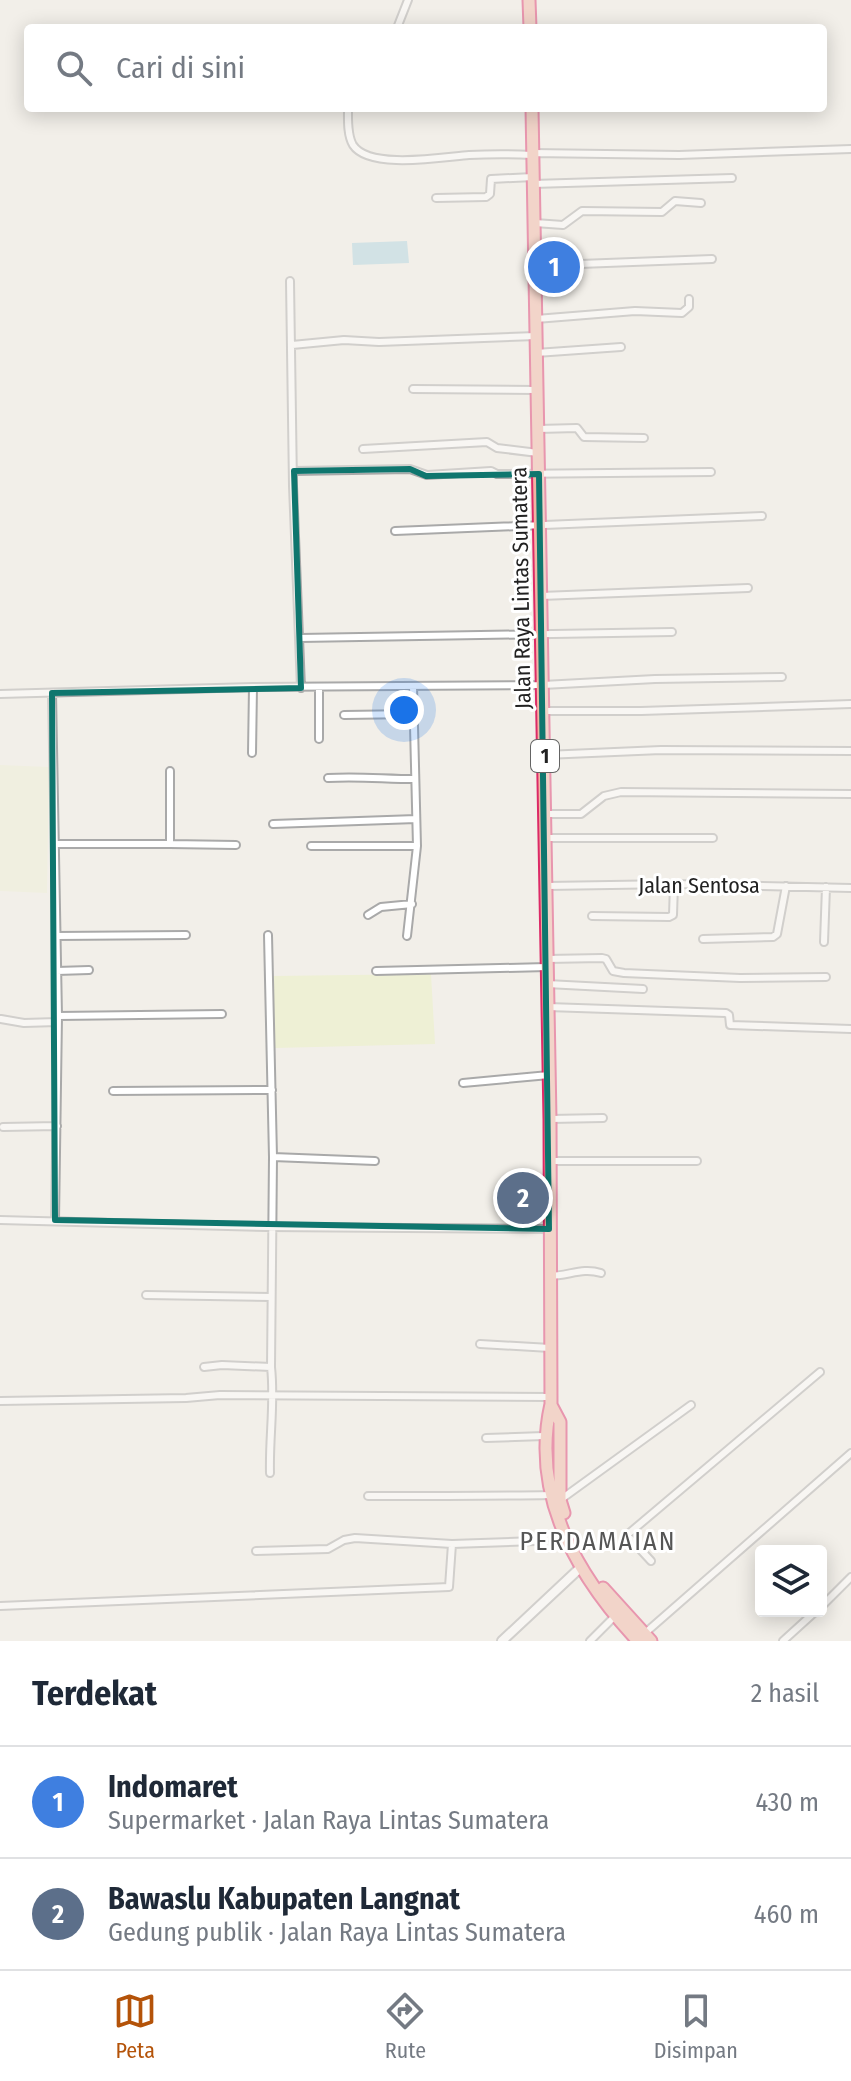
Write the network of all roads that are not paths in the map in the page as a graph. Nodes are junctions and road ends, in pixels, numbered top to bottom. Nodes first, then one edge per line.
1 (408, 0) edge
2 (529, 0) edge
3 (399, 24) edge
4 (530, 24) edge
5 (348, 112) edge
6 (532, 112) edge
7 (851, 149) edge
8 (532, 154) junction
9 (732, 178) dead end
10 (533, 180) junction
11 (436, 198) dead end
12 (701, 203) dead end
13 (535, 223) junction
14 (534, 255) junction
15 (712, 259) dead end
16 (290, 281) dead end
17 (689, 299) dead end
18 (535, 319) junction
19 (536, 336) junction
20 (292, 345) junction
21 (621, 347) dead end
22 (536, 353) junction
23 (413, 389) dead end
24 (537, 390) junction
25 (538, 429) junction
26 (644, 438) dead end
27 (363, 449) dead end
28 (538, 453) junction
29 (294, 471) junction
30 (711, 472) dead end
31 (539, 474) junction
32 (762, 516) dead end
33 (540, 525) junction
34 (395, 531) dead end
35 (748, 588) dead end
36 (541, 596) junction
37 (672, 632) dead end
38 (542, 634) junction
39 (300, 638) junction
40 (782, 677) dead end
41 (543, 685) junction
42 (413, 686) junction
43 (253, 687) junction
44 (319, 687) junction
45 (301, 688) junction
46 (52, 693) junction
47 (0, 694) edge
48 (851, 704) edge
49 (543, 711) junction
50 (414, 714) junction
51 (344, 715) dead end
52 (319, 739) dead end
53 (851, 751) edge
54 (252, 753) dead end
55 (545, 755) junction
56 (170, 771) dead end
57 (328, 778) dead end
58 (415, 779) junction
59 (851, 794) edge
60 (545, 814) junction
61 (416, 819) junction
62 (273, 824) dead end
63 (545, 838) junction
64 (713, 838) dead end
65 (55, 844) junction
66 (170, 844) junction
67 (236, 845) dead end
68 (311, 846) dead end
69 (417, 846) junction
70 (674, 884) junction
71 (546, 886) junction
72 (786, 886) junction
73 (826, 887) junction
74 (851, 888) edge
75 (412, 904) junction
76 (368, 915) dead end
77 (592, 916) dead end
78 (186, 935) dead end
79 (268, 935) dead end
80 (56, 936) junction
81 (407, 936) dead end
82 (703, 939) dead end
83 (824, 942) dead end
84 (547, 963) junction
85 (89, 970) dead end
86 (57, 971) junction
87 (376, 971) dead end
88 (826, 977) dead end
89 (547, 984) junction
90 (643, 989) dead end
91 (548, 1007) junction
92 (222, 1014) dead end
93 (1, 1019) edge
94 (58, 1019) junction
95 (851, 1029) edge
96 (549, 1075) junction
97 (463, 1083) dead end
98 (272, 1090) junction
99 (113, 1091) dead end
100 (603, 1118) dead end
101 (550, 1119) junction
102 (57, 1126) junction
103 (3, 1127) dead end
104 (273, 1157) junction
105 (375, 1161) dead end
106 (550, 1161) junction
107 (697, 1161) dead end
108 (0, 1220) edge
109 (55, 1220) junction
110 (271, 1227) junction
111 (549, 1229) junction
112 (601, 1273) dead end
113 (549, 1276) junction
114 (146, 1295) dead end
115 (271, 1297) junction
116 (480, 1344) dead end
117 (550, 1348) junction
118 (204, 1367) dead end
119 (271, 1367) junction
120 (820, 1372) dead end
121 (274, 1397) junction
122 (550, 1400) junction
123 (0, 1401) edge
124 (691, 1405) dead end
125 (544, 1436) junction
126 (486, 1438) dead end
127 (851, 1453) edge
128 (270, 1473) dead end
129 (368, 1496) dead end
130 (556, 1498) junction
131 (563, 1533) junction
132 (452, 1544) junction
133 (256, 1551) dead end
134 (651, 1561) dead end
135 (580, 1568) junction
136 (851, 1577) edge
137 (827, 1601) edge
138 (0, 1606) edge
139 (615, 1616) junction
140 (809, 1617) edge
141 (644, 1639) edge
142 (502, 1641) edge
143 (590, 1641) edge
144 (783, 1641) edge

1 - 3 street
2 - 4 highway
5 - 8 street
6 - 8 highway, Jalan Raya Lintas Sumatera / 1
7 - 8 street
8 - 10 highway, Jalan Raya Lintas Sumatera / 1
9 - 10 street
10 - 11 street
10 - 13 highway, Jalan Raya Lintas Sumatera / 1
12 - 13 street
13 - 14 highway, Jalan Raya Lintas Sumatera / 1
14 - 15 street
14 - 18 highway, Jalan Raya Lintas Sumatera / 1
16 - 20 street
17 - 18 street
18 - 19 highway, Jalan Raya Lintas Sumatera / 1
19 - 20 street
19 - 22 highway, Jalan Raya Lintas Sumatera / 1
20 - 29 street
21 - 22 street
22 - 24 highway, Jalan Raya Lintas Sumatera / 1
23 - 24 street
24 - 25 highway, Jalan Raya Lintas Sumatera / 1
25 - 26 street
25 - 28 highway, Jalan Raya Lintas Sumatera / 1
27 - 28 street
28 - 31 highway, Jalan Raya Lintas Sumatera / 1
29 - 31 street
29 - 39 street
30 - 31 street
31 - 33 highway, Jalan Raya Lintas Sumatera / 1
32 - 33 street
33 - 34 street
33 - 36 highway, Jalan Raya Lintas Sumatera / 1
35 - 36 street
36 - 38 highway, Jalan Raya Lintas Sumatera / 1
37 - 38 street
38 - 39 street
38 - 41 highway, Jalan Raya Lintas Sumatera / 1
39 - 45 street
40 - 41 street
41 - 42 street
41 - 49 highway, Jalan Raya Lintas Sumatera / 1
42 - 44 street
42 - 50 street
43 - 45 street
43 - 46 street
43 - 54 street
44 - 45 street
44 - 52 street
46 - 47 street
46 - 65 street
48 - 49 street
49 - 55 highway, Jalan Raya Lintas Sumatera / 1
50 - 51 street
50 - 58 street
53 - 55 street
55 - 60 highway, Jalan Raya Lintas Sumatera / 1
56 - 66 street
57 - 58 street
58 - 61 street
59 - 60 street
60 - 63 highway, Jalan Raya Lintas Sumatera / 1
61 - 62 street
61 - 69 street
63 - 64 street
63 - 71 highway, Jalan Raya Lintas Sumatera / 1
65 - 66 street
65 - 80 street
66 - 67 street
68 - 69 street
69 - 75 street
70 - 71 street, Jalan Sentosa
70 - 72 street, Jalan Sentosa
70 - 77 street
71 - 84 highway, Jalan Raya Lintas Sumatera / 1
72 - 73 street, Jalan Sentosa
72 - 82 street
73 - 74 street, Jalan Sentosa
73 - 83 street
75 - 76 street
75 - 81 street
78 - 80 street
79 - 98 street
80 - 86 street
84 - 87 street
84 - 88 street
84 - 89 highway, Jalan Raya Lintas Sumatera / 1
85 - 86 street
86 - 94 street
89 - 90 street
89 - 91 highway, Jalan Raya Lintas Sumatera / 1
91 - 95 street
91 - 96 highway, Jalan Raya Lintas Sumatera / 1
92 - 94 street
93 - 94 street
94 - 102 street
96 - 97 street
96 - 101 highway, Jalan Raya Lintas Sumatera / 1
98 - 99 street
98 - 104 street
100 - 101 street
101 - 106 highway, Jalan Raya Lintas Sumatera / 1
102 - 103 street
102 - 109 street
104 - 105 street
104 - 110 street
106 - 107 street
106 - 111 highway, Jalan Raya Lintas Sumatera / 1
108 - 109 street
109 - 110 street
110 - 111 street
110 - 115 street
111 - 113 highway, Jalan Raya Lintas Sumatera / 1
112 - 113 street
113 - 117 highway, Jalan Raya Lintas Sumatera / 1
114 - 115 street
115 - 119 street
116 - 117 street
117 - 122 highway, Jalan Raya Lintas Sumatera / 1
118 - 119 street
119 - 121 street
120 - 134 street
121 - 122 street
121 - 123 street
121 - 128 street
122 - 125 highway, Jalan Raya Lintas Sumatera / 1
122 - 130 highway, Jalan Raya Lintas Sumatera / 1
124 - 130 street
125 - 126 street
125 - 130 highway, Jalan Raya Lintas Sumatera / 1
127 - 141 street
129 - 130 street
130 - 131 highway, Jalan Raya Lintas Sumatera / 1
130 - 141 highway, Jalan Raya Lintas Sumatera / 1
131 - 132 street
131 - 135 highway, Jalan Raya Lintas Sumatera / 1
132 - 133 street
132 - 138 street
135 - 139 highway, Jalan Raya Lintas Sumatera / 1
135 - 142 street
136 - 137 street
139 - 141 highway, Jalan Raya Lintas Sumatera / 1
139 - 143 street
140 - 144 street

